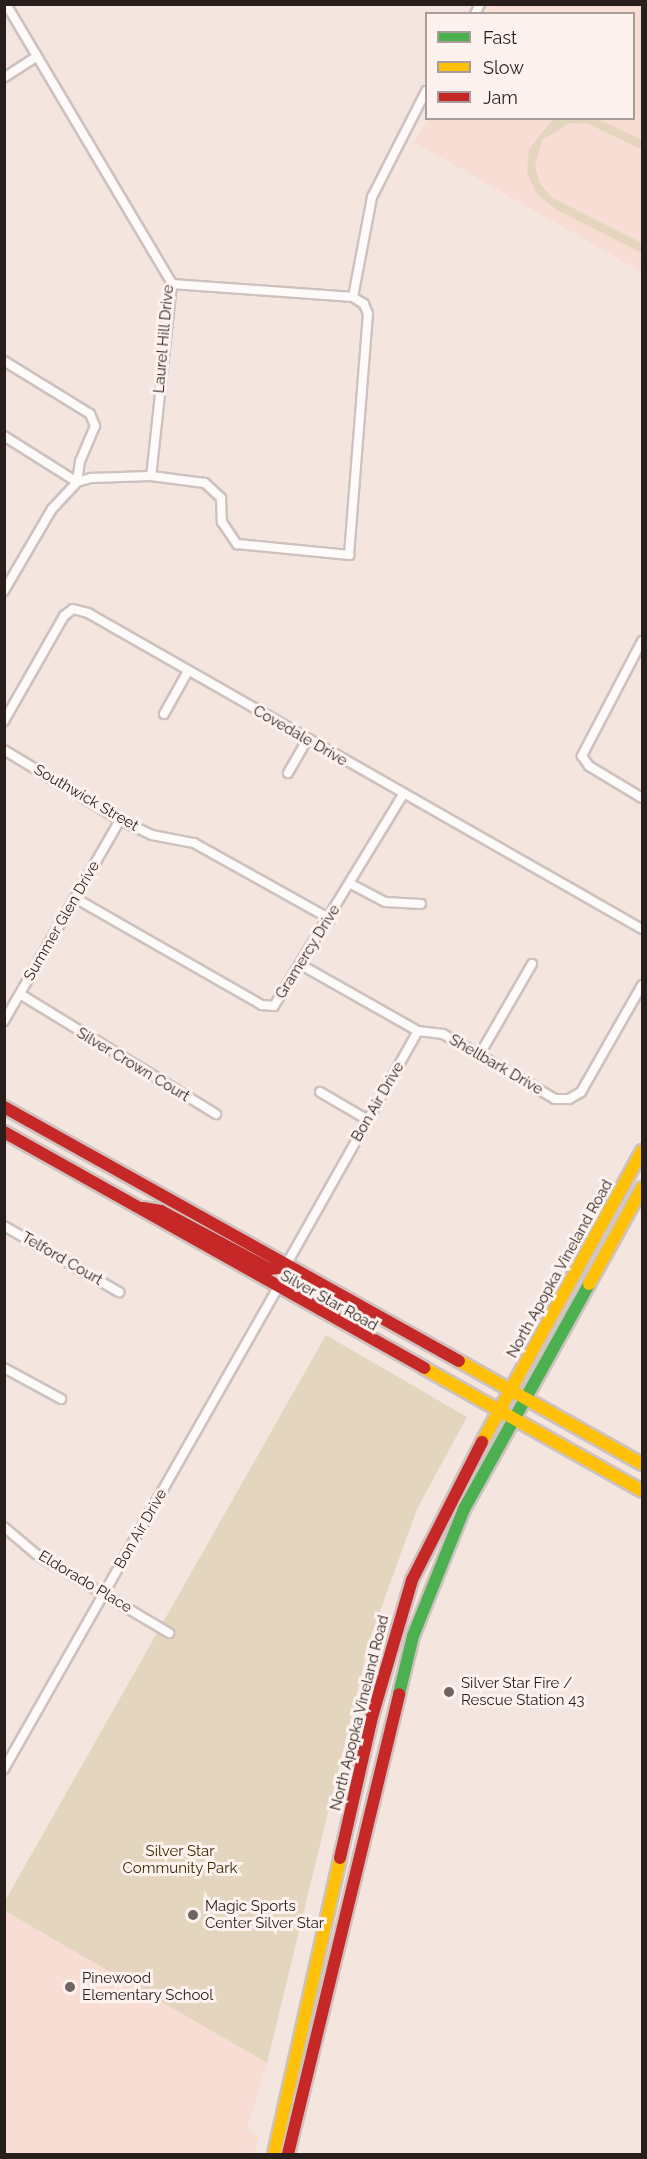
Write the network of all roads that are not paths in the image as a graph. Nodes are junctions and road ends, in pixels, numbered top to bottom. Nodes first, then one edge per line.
1 (6, 4) edge
2 (37, 56) junction
3 (5, 78) edge
4 (425, 93) edge
5 (172, 284) junction
6 (353, 297) junction
7 (4, 361) edge
8 (4, 436) edge
9 (151, 476) junction
10 (77, 482) junction
11 (4, 591) edge
12 (642, 640) edge
13 (633, 658) junction
14 (642, 664) edge
15 (188, 671) junction
16 (164, 714) dead end
17 (4, 721) edge
18 (307, 740) junction
19 (4, 750) edge
20 (288, 773) dead end
21 (403, 795) junction
22 (642, 798) edge
23 (120, 820) junction
24 (351, 884) junction
25 (75, 898) junction
26 (421, 904) dead end
27 (330, 919) junction
28 (642, 929) edge
29 (532, 964) dead end
30 (303, 966) junction
31 (642, 985) edge
32 (20, 994) junction
33 (4, 1021) edge
34 (418, 1031) junction
35 (480, 1054) junction
36 (320, 1092) dead end
37 (4, 1107) edge
38 (216, 1114) dead end
39 (368, 1120) junction
40 (4, 1132) edge
41 (642, 1151) edge
42 (642, 1188) edge
43 (133, 1206) junction
44 (4, 1226) edge
45 (285, 1267) junction
46 (277, 1289) junction
47 (119, 1292) dead end
48 (4, 1368) edge
49 (511, 1391) junction
50 (61, 1399) dead end
51 (527, 1399) junction
52 (500, 1411) junction
53 (515, 1419) junction
54 (642, 1464) edge
55 (642, 1491) edge
56 (4, 1527) edge
57 (105, 1594) junction
58 (169, 1633) dead end
59 (4, 1769) edge
60 (320, 1947) junction
61 (336, 1951) junction
62 (274, 2154) edge
63 (288, 2154) edge

1 - 2 street, Laurel Hill Drive
2 - 3 street
2 - 5 street, Laurel Hill Drive
4 - 6 street
5 - 6 street
5 - 9 street, Laurel Hill Drive
6 - 9 street
7 - 10 street
8 - 10 street
9 - 10 street
10 - 11 street
12 - 13 street
13 - 14 street
13 - 22 street
15 - 16 street
15 - 17 street, Covedale Drive
15 - 18 street, Covedale Drive
18 - 20 street
18 - 21 street, Covedale Drive
19 - 23 street, Southwick Street
21 - 24 street, Gramercy Drive
21 - 28 street, Covedale Drive
23 - 25 street, Summer Glen Drive
23 - 27 street, Southwick Street
24 - 26 street
24 - 27 street, Gramercy Drive
25 - 30 street, Gramercy Drive
25 - 32 street, Summer Glen Drive
27 - 30 street, Gramercy Drive
29 - 35 street
30 - 34 street, Shellbark Drive
31 - 35 street, Shellbark Drive
32 - 33 street, Summer Glen Drive
32 - 38 street, Silver Crown Court
34 - 35 street, Shellbark Drive
34 - 39 street, Bon Air Drive
36 - 39 street
37 - 45 main road, Silver Star Road
39 - 45 street, Bon Air Drive
40 - 43 main road, Silver Star Road
41 - 49 main road, North Apopka Vineland Road
42 - 51 main road, North Apopka Vineland Road
43 - 45 main road
43 - 46 main road, Silver Star Road
44 - 47 street, Telford Court
45 - 49 main road, Silver Star Road
46 - 52 main road, Silver Star Road
46 - 57 street, Bon Air Drive
48 - 50 street
49 - 51 main road, Silver Star Road
49 - 52 main road, North Apopka Vineland Road
51 - 53 main road, North Apopka Vineland Road
51 - 54 main road, Silver Star Road
52 - 53 main road, Silver Star Road
52 - 60 main road, North Apopka Vineland Road
53 - 55 main road, Silver Star Road
53 - 61 main road, North Apopka Vineland Road
56 - 57 street, Eldorado Place
57 - 58 street, Eldorado Place
57 - 59 street, Bon Air Drive
60 - 61 street
60 - 62 main road, North Apopka Vineland Road
61 - 63 main road, North Apopka Vineland Road

